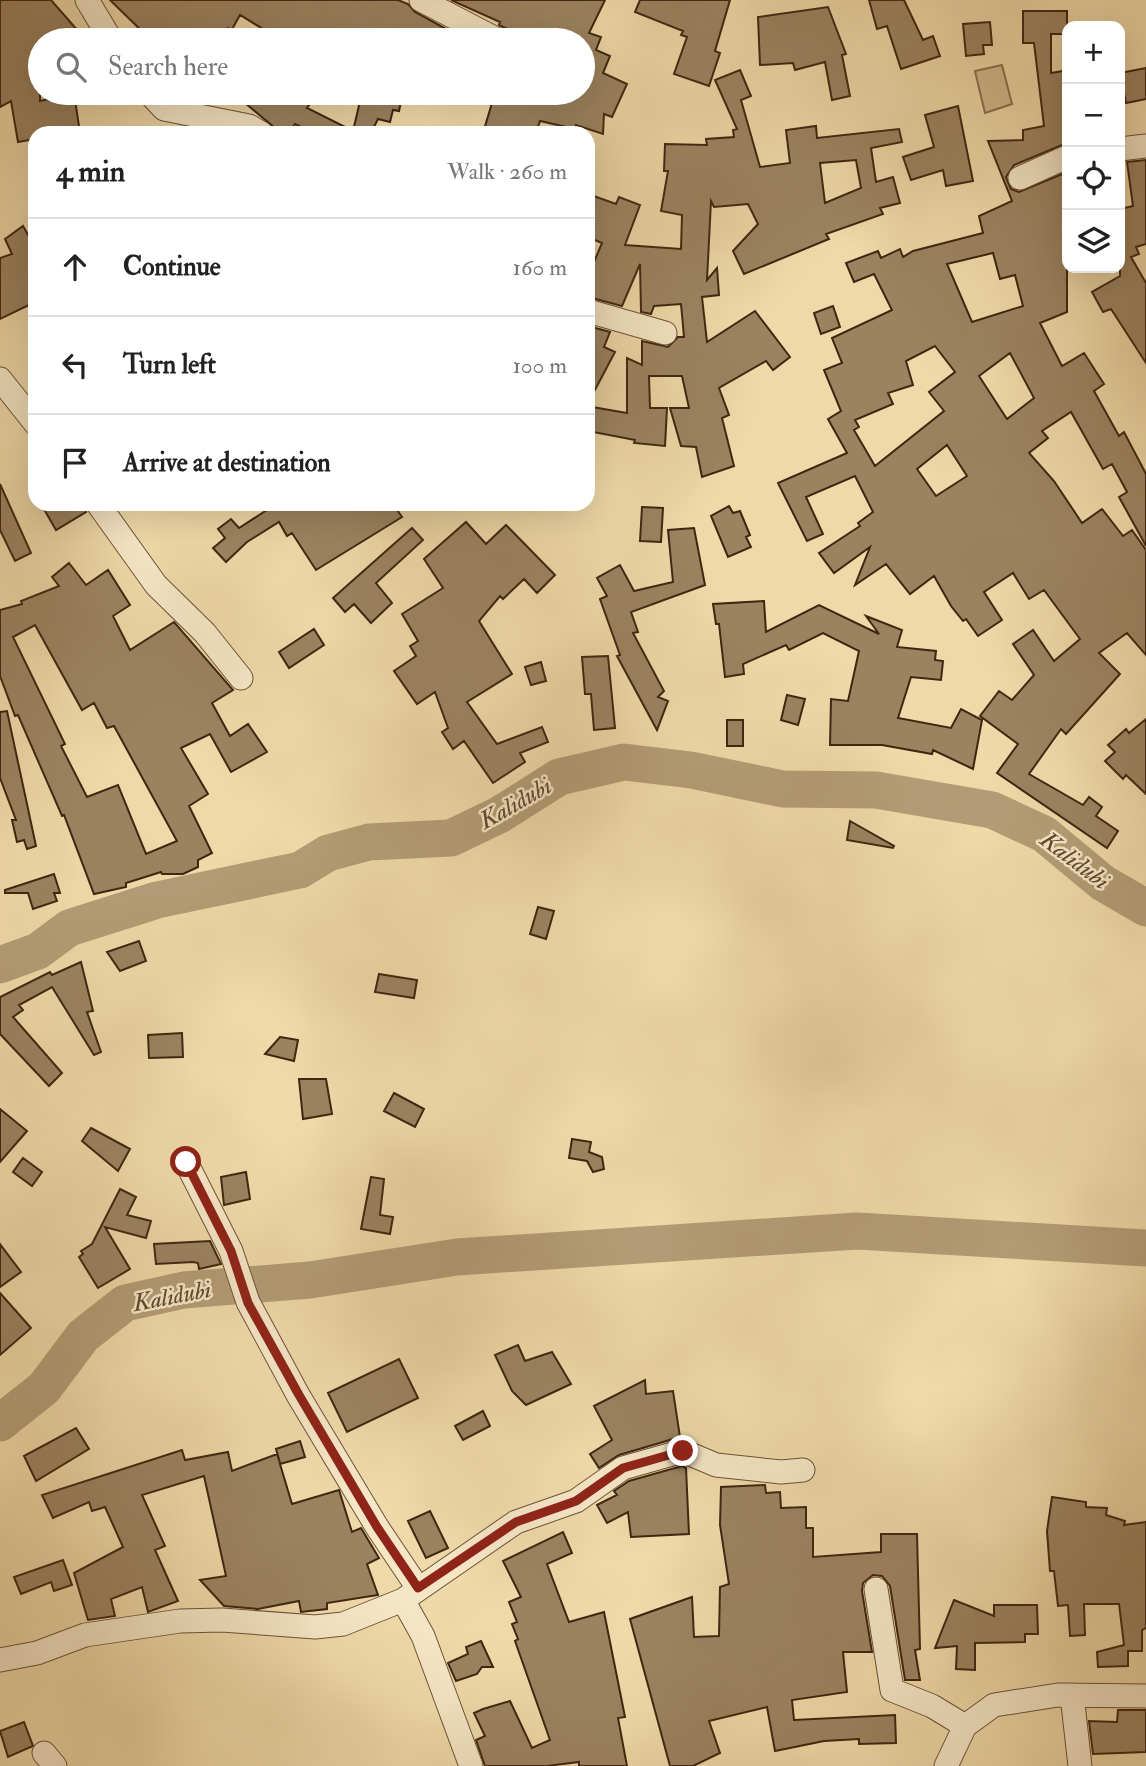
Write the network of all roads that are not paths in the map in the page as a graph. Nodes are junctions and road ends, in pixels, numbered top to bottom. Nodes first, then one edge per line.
1 (87, 0) edge
2 (421, 0) edge
3 (104, 28) edge
4 (475, 28) edge
5 (160, 105) edge
6 (244, 126) edge
7 (1146, 146) edge
8 (1125, 148) edge
9 (1062, 159) edge
10 (1020, 178) dead end
11 (595, 313) edge
12 (665, 333) dead end
13 (0, 379) edge
14 (28, 414) edge
15 (103, 511) edge
16 (241, 678) dead end
17 (186, 1162) dead end
18 (803, 1470) dead end
19 (876, 1589) dead end
20 (410, 1594) junction
21 (0, 1660) edge
22 (1072, 1695) junction
23 (1146, 1696) edge
24 (965, 1726) junction
25 (471, 1766) edge
26 (946, 1766) edge
27 (1080, 1766) edge

1 - 3 street
2 - 4 street
5 - 6 street
7 - 8 street
9 - 10 street
11 - 12 street
13 - 14 street
15 - 16 street
17 - 20 street
18 - 20 street
19 - 24 street
20 - 21 street
20 - 25 street
22 - 23 street
22 - 24 street
22 - 27 street
24 - 26 street

